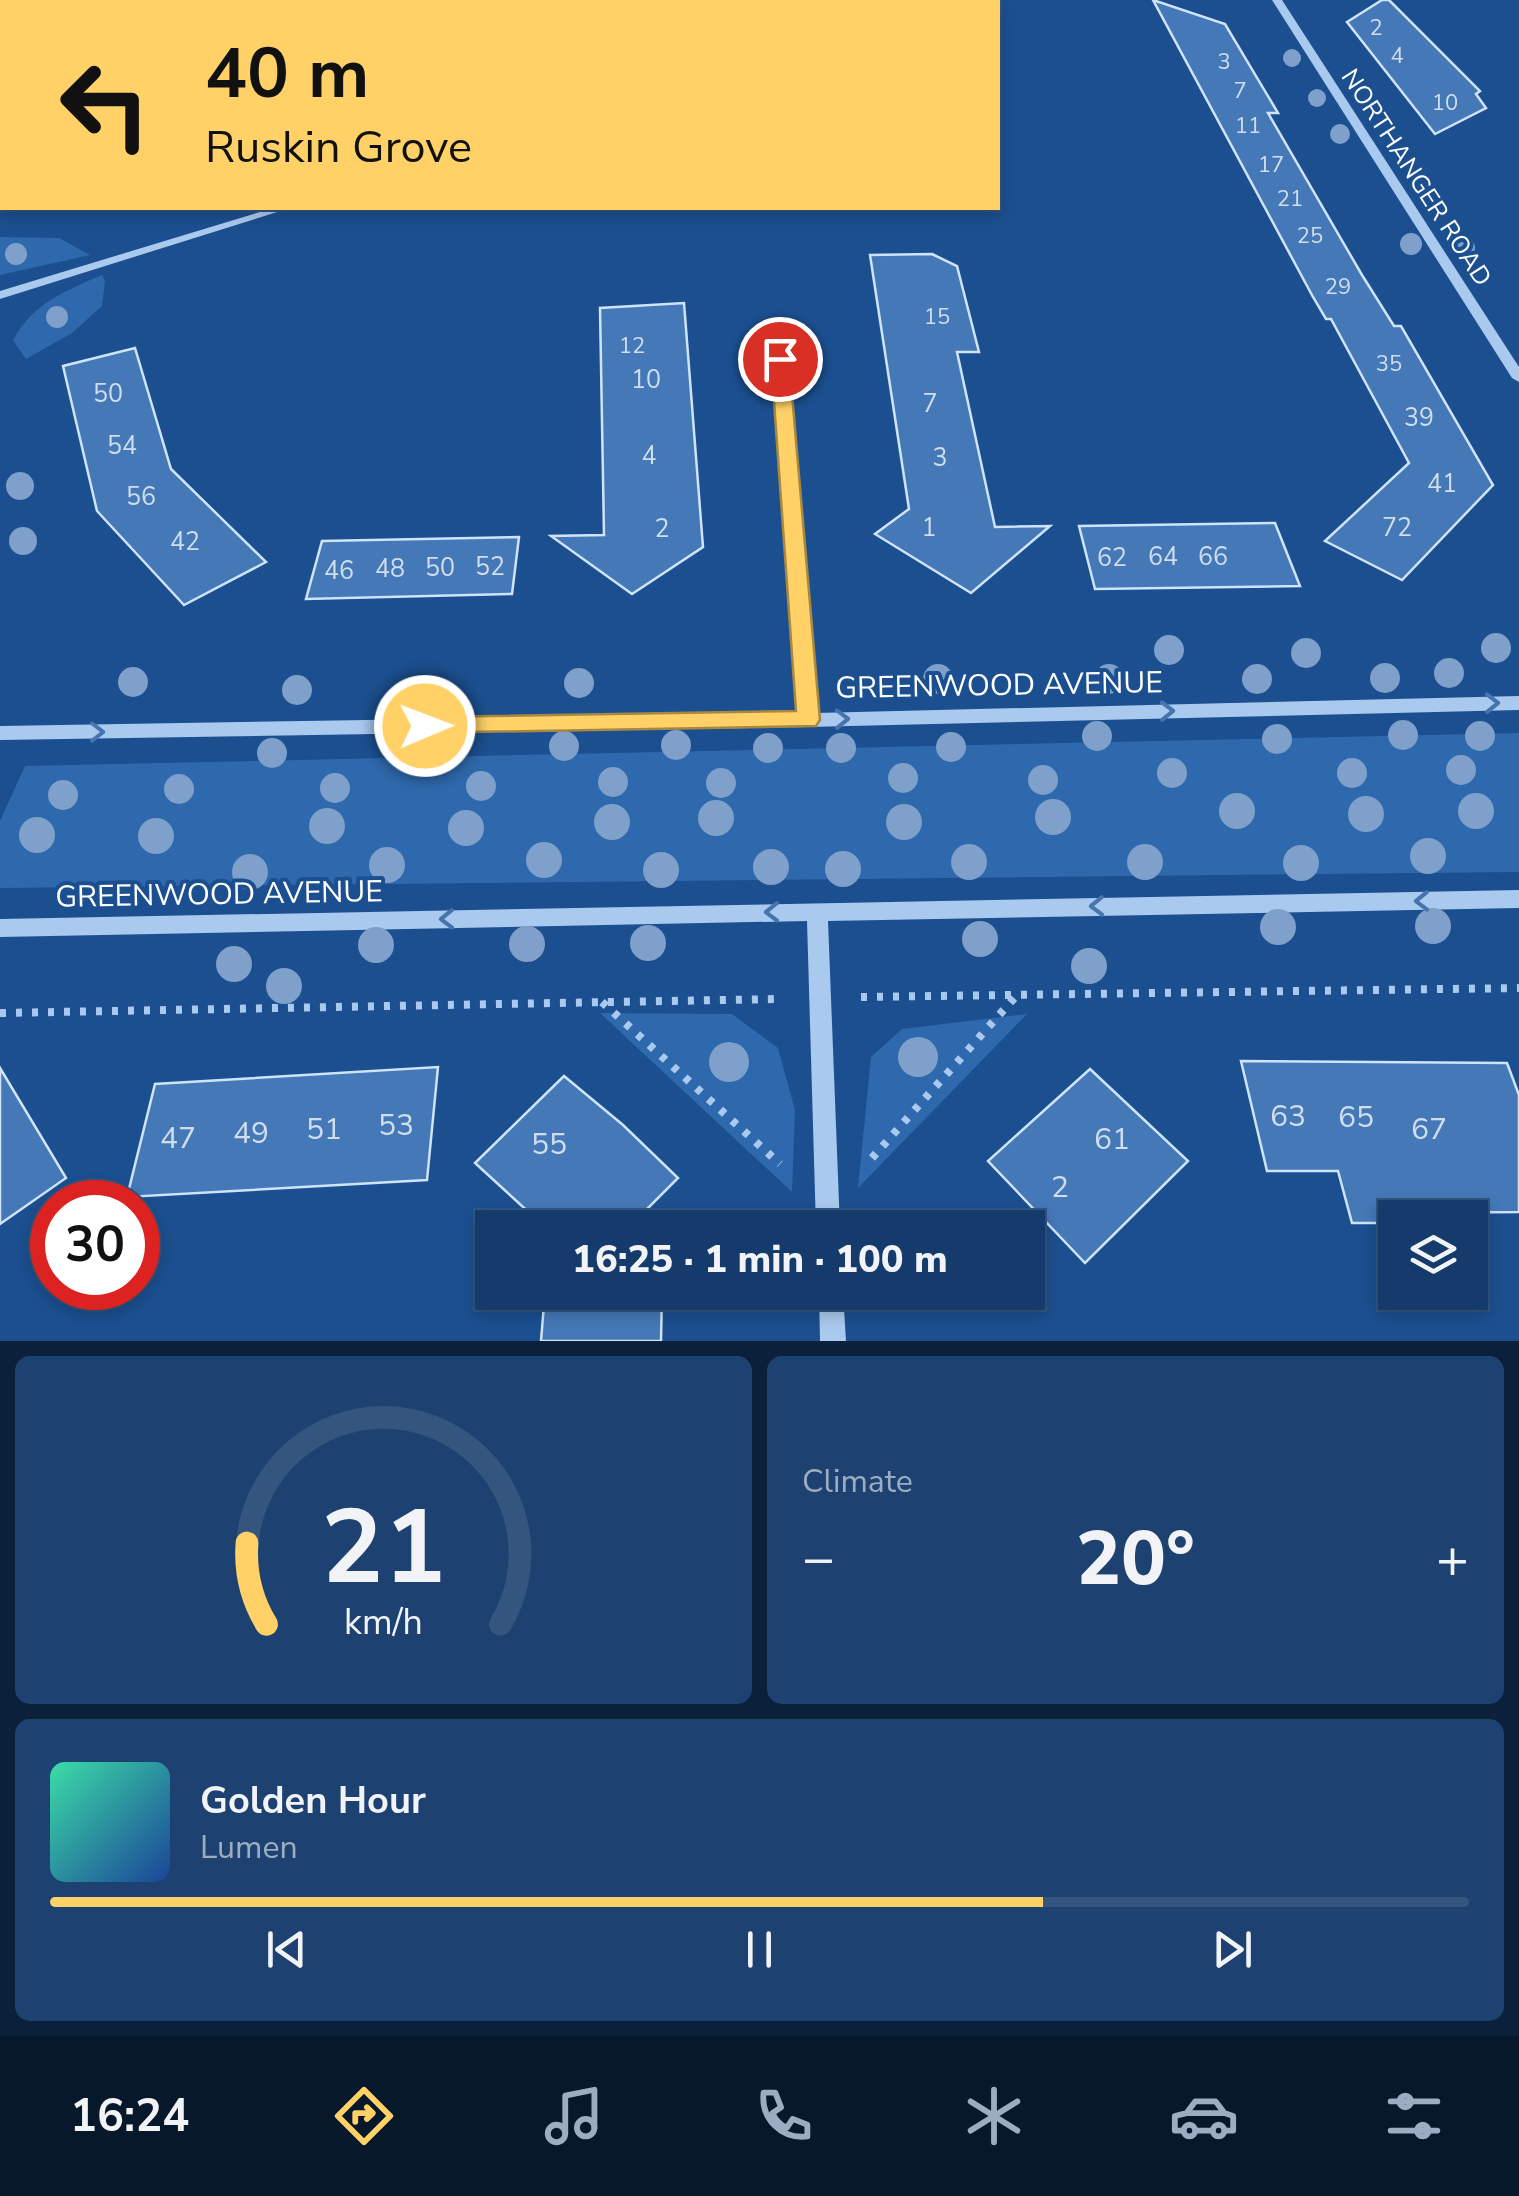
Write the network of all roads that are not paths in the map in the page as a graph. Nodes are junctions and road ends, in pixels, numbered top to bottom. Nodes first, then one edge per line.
1 (1276, 0) edge
2 (277, 210) edge
3 (0, 295) edge
4 (780, 359) dead end
5 (1519, 378) edge
6 (1519, 703) edge
7 (808, 720) junction
8 (0, 732) edge
9 (1519, 899) edge
10 (817, 911) junction
11 (0, 928) edge
12 (827, 1210) edge
13 (831, 1310) edge
14 (832, 1341) edge

1 - 5 street, NORTHANGER ROAD
2 - 3 street
4 - 7 street
7 -> 6 street, GREENWOOD AVENUE
8 -> 7 street, GREENWOOD AVENUE
9 -> 10 street, GREENWOOD AVENUE
10 -> 11 street, GREENWOOD AVENUE
10 - 12 street
13 - 14 street

